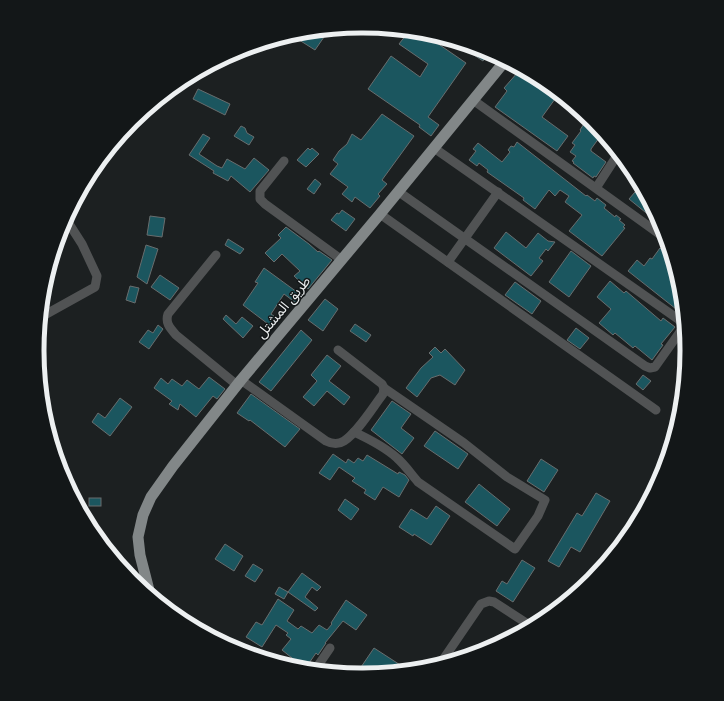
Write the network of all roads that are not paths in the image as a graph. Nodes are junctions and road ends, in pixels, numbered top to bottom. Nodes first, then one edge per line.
1 (501, 66) edge
2 (473, 100) junction
3 (434, 148) junction
4 (615, 159) edge
5 (284, 161) dead end
6 (596, 188) junction
7 (398, 192) junction
8 (498, 192) junction
9 (380, 214) junction
10 (70, 226) edge
11 (656, 232) edge
12 (465, 238) junction
13 (216, 255) dead end
14 (342, 260) junction
15 (448, 262) junction
16 (46, 315) edge
17 (678, 319) edge
18 (679, 333) edge
19 (338, 350) dead end
20 (239, 383) junction
21 (384, 388) junction
22 (656, 410) dead end
23 (354, 432) junction
24 (147, 584) edge
25 (526, 622) edge
26 (330, 648) dead end
27 (445, 657) edge
28 (319, 665) edge

1 - 2 main road, طريق المشتل
2 - 3 main road, طريق المشتل
2 - 6 street
3 - 7 main road, طريق المشتل
3 - 8 street
4 - 6 street
5 - 14 street
6 - 11 street
7 - 9 main road, طريق المشتل
7 - 12 street
8 - 12 street
8 - 17 street
9 - 14 main road, طريق المشتل
9 - 15 street
10 - 16 street
12 - 15 street
12 - 18 street
13 - 20 street
14 - 20 main road, طريق المشتل
15 - 22 street
19 - 21 street
20 - 23 street
20 - 24 main road, طريق المشتل
21 - 23 street
21 - 23 street
25 - 27 street
26 - 28 street

